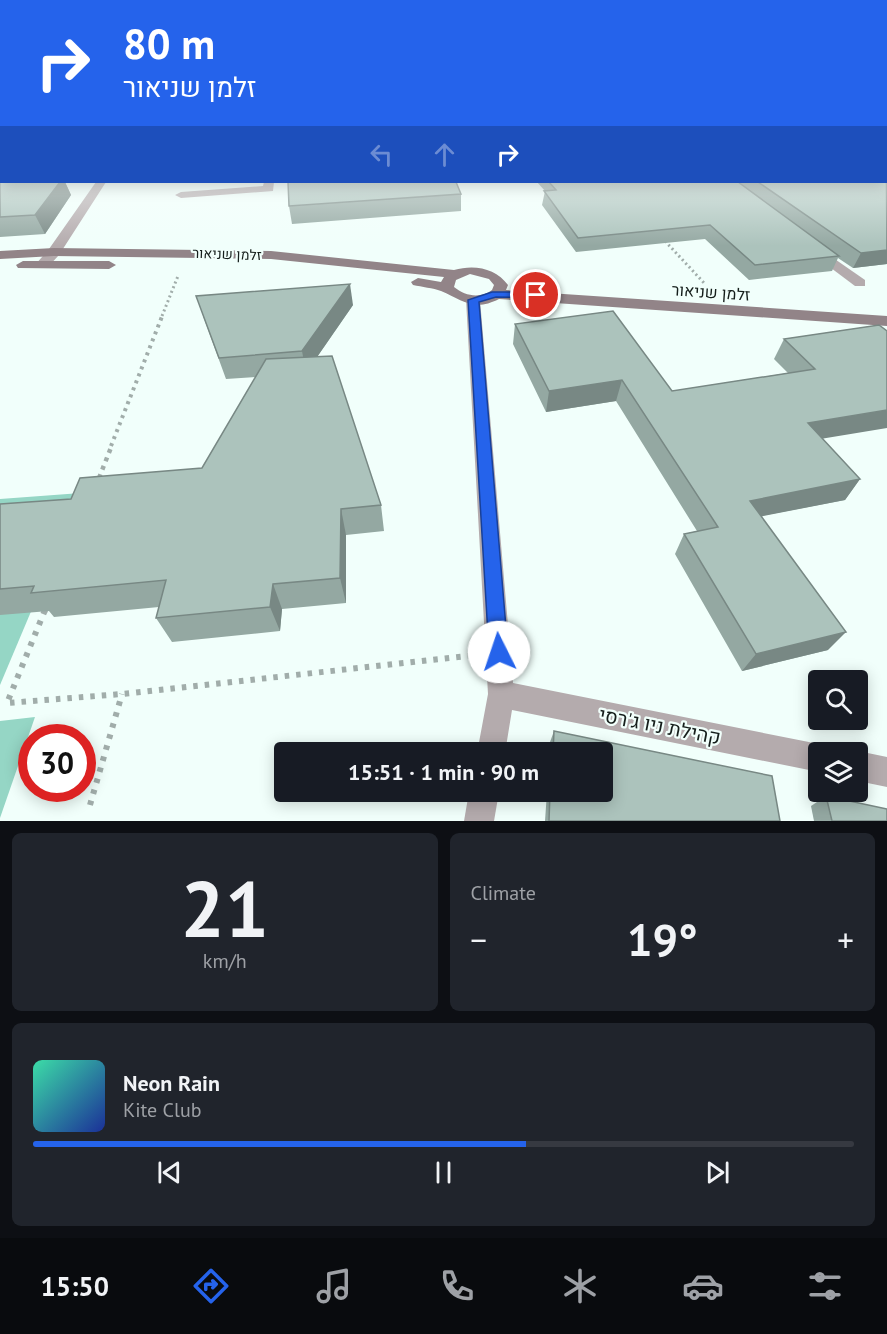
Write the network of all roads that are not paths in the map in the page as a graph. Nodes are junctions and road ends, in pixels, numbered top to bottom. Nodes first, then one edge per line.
1 (100, 183) edge
2 (269, 183) edge
3 (181, 195) dead end
4 (807, 243) edge
5 (54, 252) junction
6 (0, 255) edge
7 (42, 265) junction
8 (0, 266) edge
9 (454, 274) junction
10 (860, 284) dead end
11 (498, 287) junction
12 (447, 288) junction
13 (473, 300) junction
14 (887, 310) edge
15 (887, 321) edge
16 (501, 694) junction
17 (493, 742) edge
18 (808, 756) edge
19 (868, 768) edge
20 (887, 772) edge
21 (482, 802) edge
22 (478, 821) edge

1 - 5 street
2 - 3 street
4 - 10 street
5 - 6 street, זלמן שניאור
5 - 7 street
5 - 9 street, זלמן שניאור
7 - 8 street, זלמן שניאור
7 - 12 street, זלמן שניאור
9 - 11 street, זלמן שניאור
9 - 12 street
11 - 13 street
11 - 14 street, זלמן שניאור
11 - 15 street, זלמן שניאור
12 - 13 street, זלמן שניאור
13 - 16 street
16 - 17 street
16 - 18 street, קהילת ניו ג'רסי
19 - 20 street
21 - 22 street

